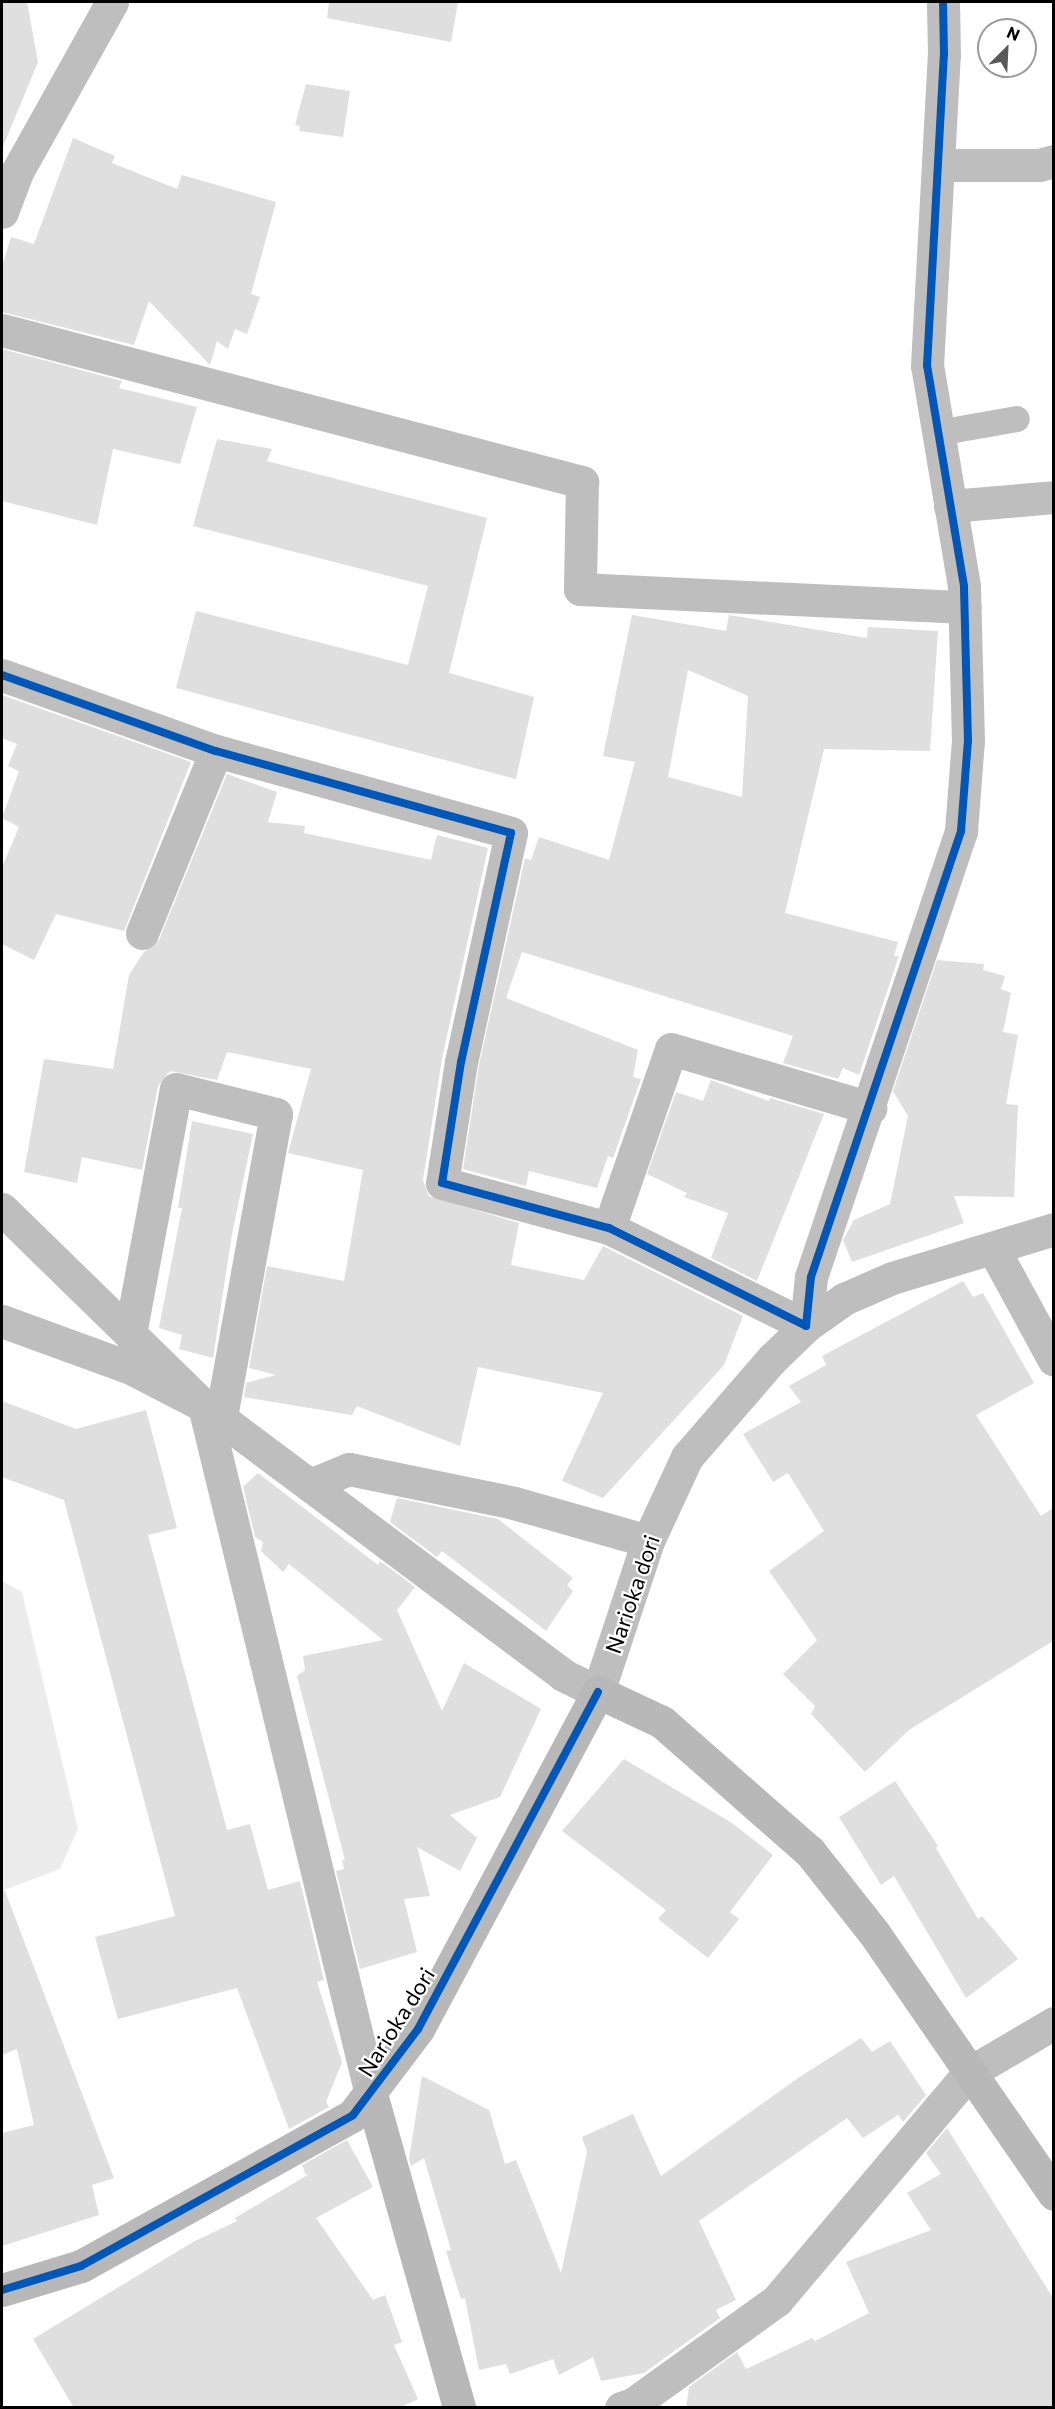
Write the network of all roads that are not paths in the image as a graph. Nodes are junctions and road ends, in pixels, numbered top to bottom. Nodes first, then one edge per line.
1 (112, 2) edge
2 (943, 2) edge
3 (1053, 161) edge
4 (938, 165) junction
5 (9, 170) edge
6 (2, 212) edge
7 (2, 330) edge
8 (1017, 419) dead end
9 (938, 433) junction
10 (1053, 497) edge
11 (950, 506) junction
12 (966, 607) junction
13 (2, 675) edge
14 (216, 752) junction
15 (142, 933) dead end
16 (870, 1108) junction
17 (2, 1209) edge
18 (609, 1228) junction
19 (1053, 1229) edge
20 (994, 1250) junction
21 (2, 1321) edge
22 (806, 1326) junction
23 (130, 1334) junction
24 (1053, 1360) edge
25 (213, 1412) junction
26 (310, 1485) junction
27 (648, 1541) junction
28 (598, 1692) junction
29 (1053, 2023) edge
30 (969, 2073) junction
31 (371, 2094) junction
32 (1053, 2194) edge
33 (2, 2290) edge
34 (459, 2408) edge
35 (621, 2408) edge

1 - 5 street
2 - 4 street
3 - 4 street
4 - 9 street
5 - 6 street
7 - 12 street
8 - 9 lane
9 - 11 street
10 - 11 street
11 - 12 street
12 - 16 street
13 - 14 street
14 - 15 street
14 - 18 street
16 - 18 street
16 - 22 street
17 - 23 street
18 - 22 street
19 - 20 street, Narioka dori
20 - 22 street, Narioka dori
20 - 24 street
21 - 25 street
22 - 27 street, Narioka dori
23 - 25 street
23 - 25 street
25 - 26 street
25 - 31 street
26 - 27 street
26 - 28 street
27 - 28 street, Narioka dori
28 - 30 street
28 - 31 street, Narioka dori
29 - 30 street
30 - 32 street
30 - 35 street
31 - 33 street, Narioka dori
31 - 34 street

